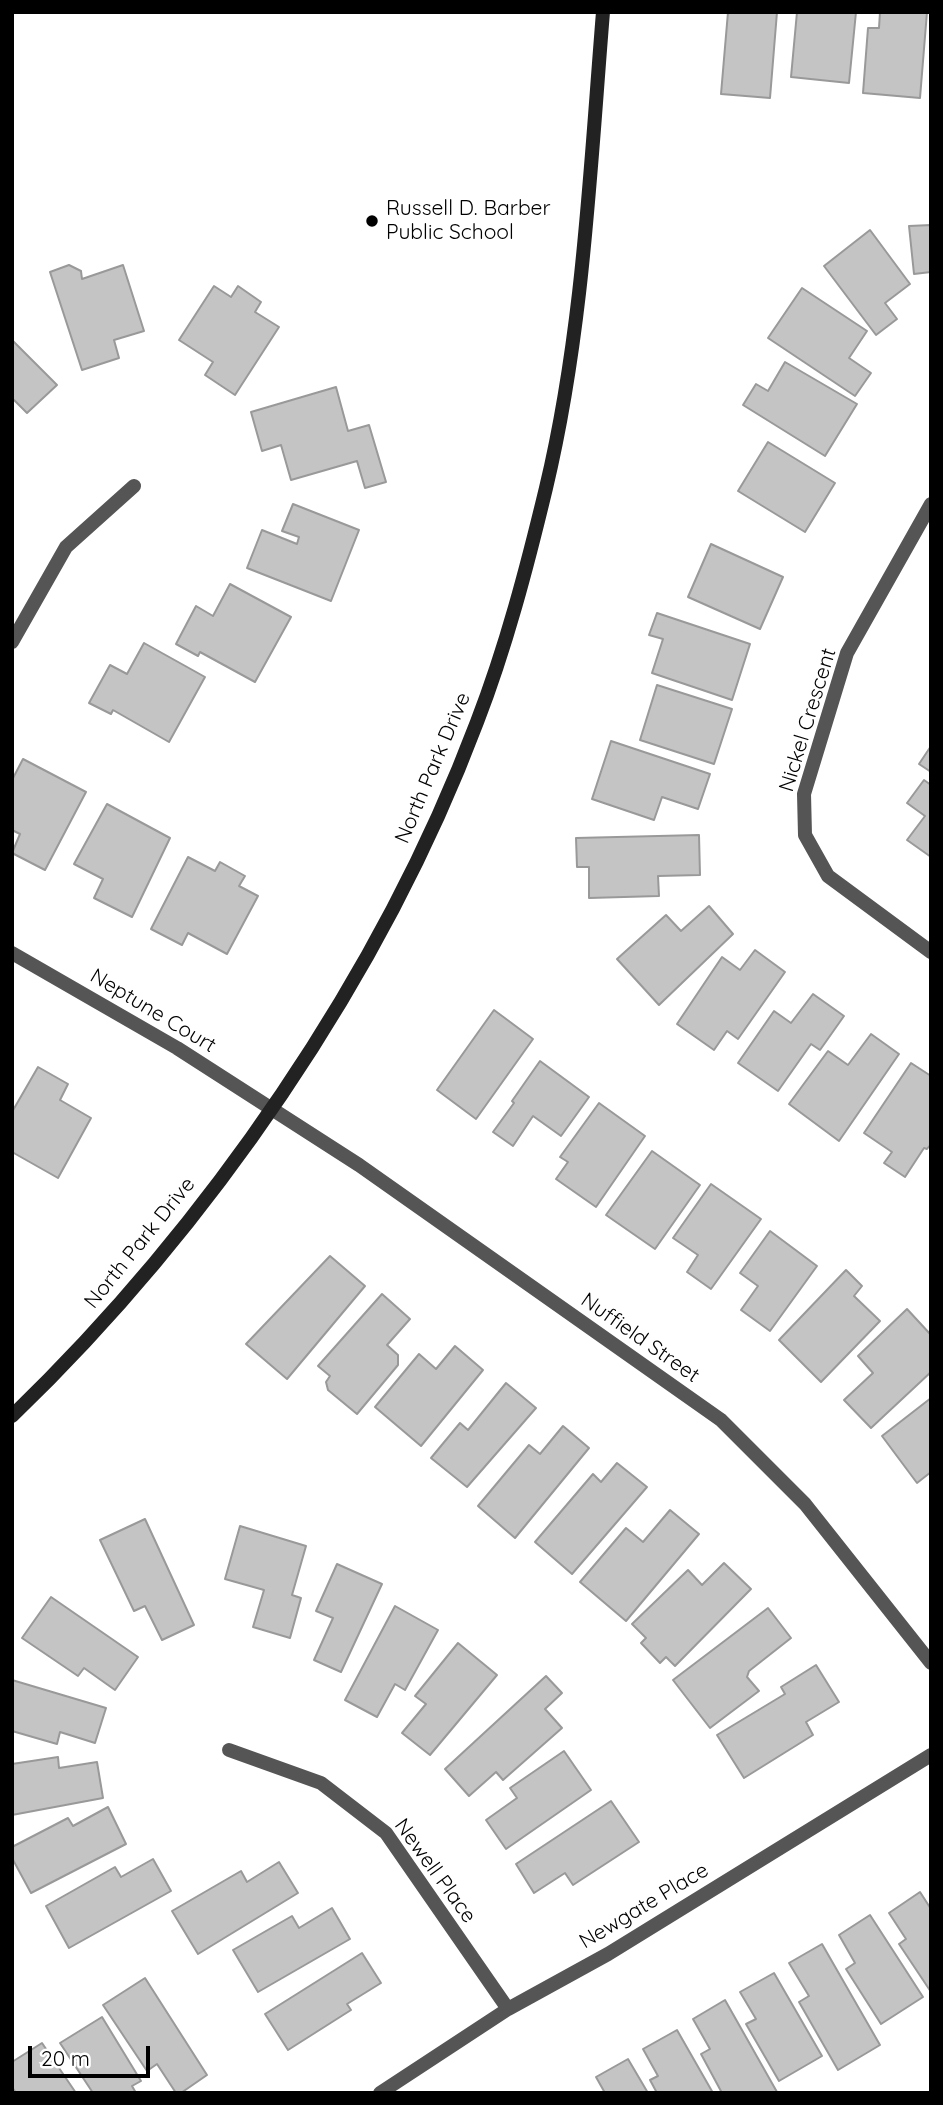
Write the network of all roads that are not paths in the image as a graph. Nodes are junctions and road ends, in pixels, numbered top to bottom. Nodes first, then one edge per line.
1 (603, 12) edge
2 (134, 486) dead end
3 (931, 504) edge
4 (12, 642) edge
5 (931, 952) edge
6 (12, 953) edge
7 (271, 1108) junction
8 (12, 1416) edge
9 (931, 1663) edge
10 (229, 1750) dead end
11 (931, 1755) edge
12 (508, 2009) junction
13 (380, 2093) edge

1 - 7 main road, North Park Drive
2 - 4 street
3 - 5 street, Nickel Crescent
6 - 7 street, Neptune Court
7 - 8 main road, North Park Drive
7 - 9 street, Nuffield Street
10 - 12 street, Newell Place
11 - 12 street, Newgate Place
12 - 13 street, Newgate Place

